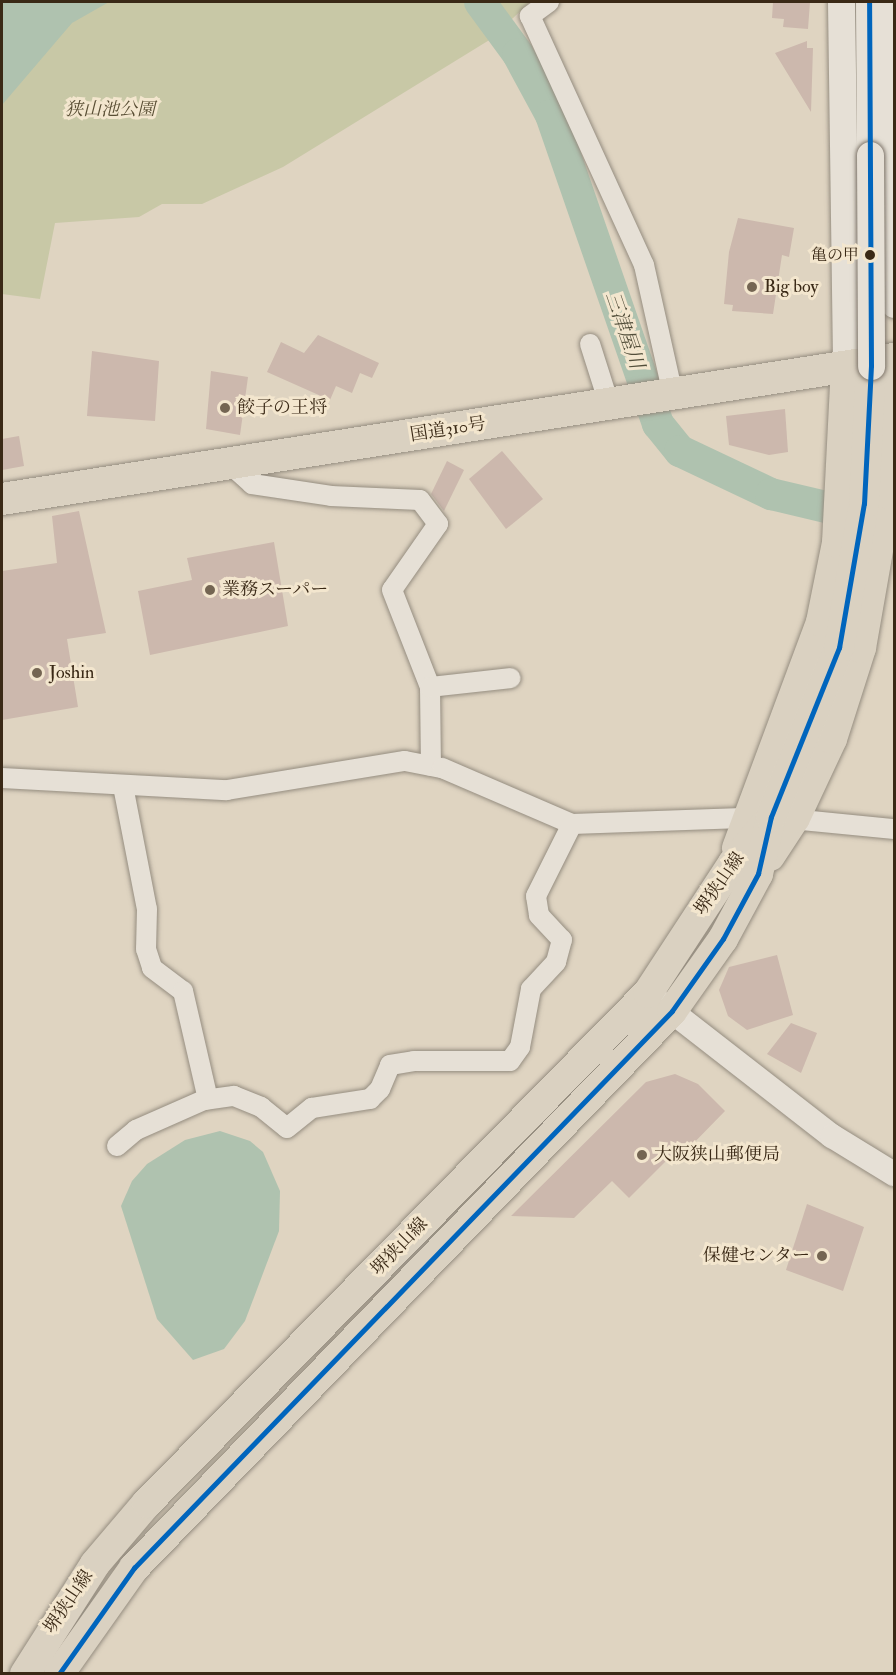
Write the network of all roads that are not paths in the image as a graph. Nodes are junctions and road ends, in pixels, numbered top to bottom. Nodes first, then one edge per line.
1 (549, 2) edge
2 (841, 2) edge
3 (869, 2) edge
4 (893, 2) edge
5 (894, 185) edge
6 (894, 304) edge
7 (590, 344) dead end
8 (877, 367) edge
9 (669, 396) junction
10 (609, 404) junction
11 (230, 464) junction
12 (891, 488) edge
13 (2, 499) edge
14 (868, 560) junction
15 (511, 678) dead end
16 (430, 687) junction
17 (431, 766) junction
18 (2, 778) edge
19 (123, 786) junction
20 (771, 818) junction
21 (572, 824) junction
22 (894, 829) edge
23 (746, 868) junction
24 (648, 993) junction
25 (672, 1011) junction
26 (208, 1100) junction
27 (117, 1146) dead end
28 (894, 1174) edge
29 (25, 1674) edge
30 (59, 1674) edge

1 - 9 street
2 - 8 main road
3 - 8 main road, bridge
4 - 5 main road
5 - 6 main road
7 - 10 street
8 - 9 highway, 国道310号
8 - 12 main road
8 - 14 main road, 堺狭山線
8 - 20 main road
9 - 10 highway, 国道310号
10 - 11 highway, 国道310号
11 - 13 highway, 国道310号
11 - 16 street
12 - 14 main road
14 - 20 main road, 堺狭山線
15 - 16 street
16 - 17 street
17 - 19 street
17 - 21 street
18 - 19 street
19 - 26 street
20 - 21 street
20 - 22 street
20 - 23 main road, 堺狭山線
21 - 26 street
23 - 24 main road, 堺狭山線
23 - 25 main road, 堺狭山線
24 - 25 street
24 - 29 main road, 堺狭山線
25 - 28 street
25 - 30 main road, 堺狭山線
26 - 27 street

